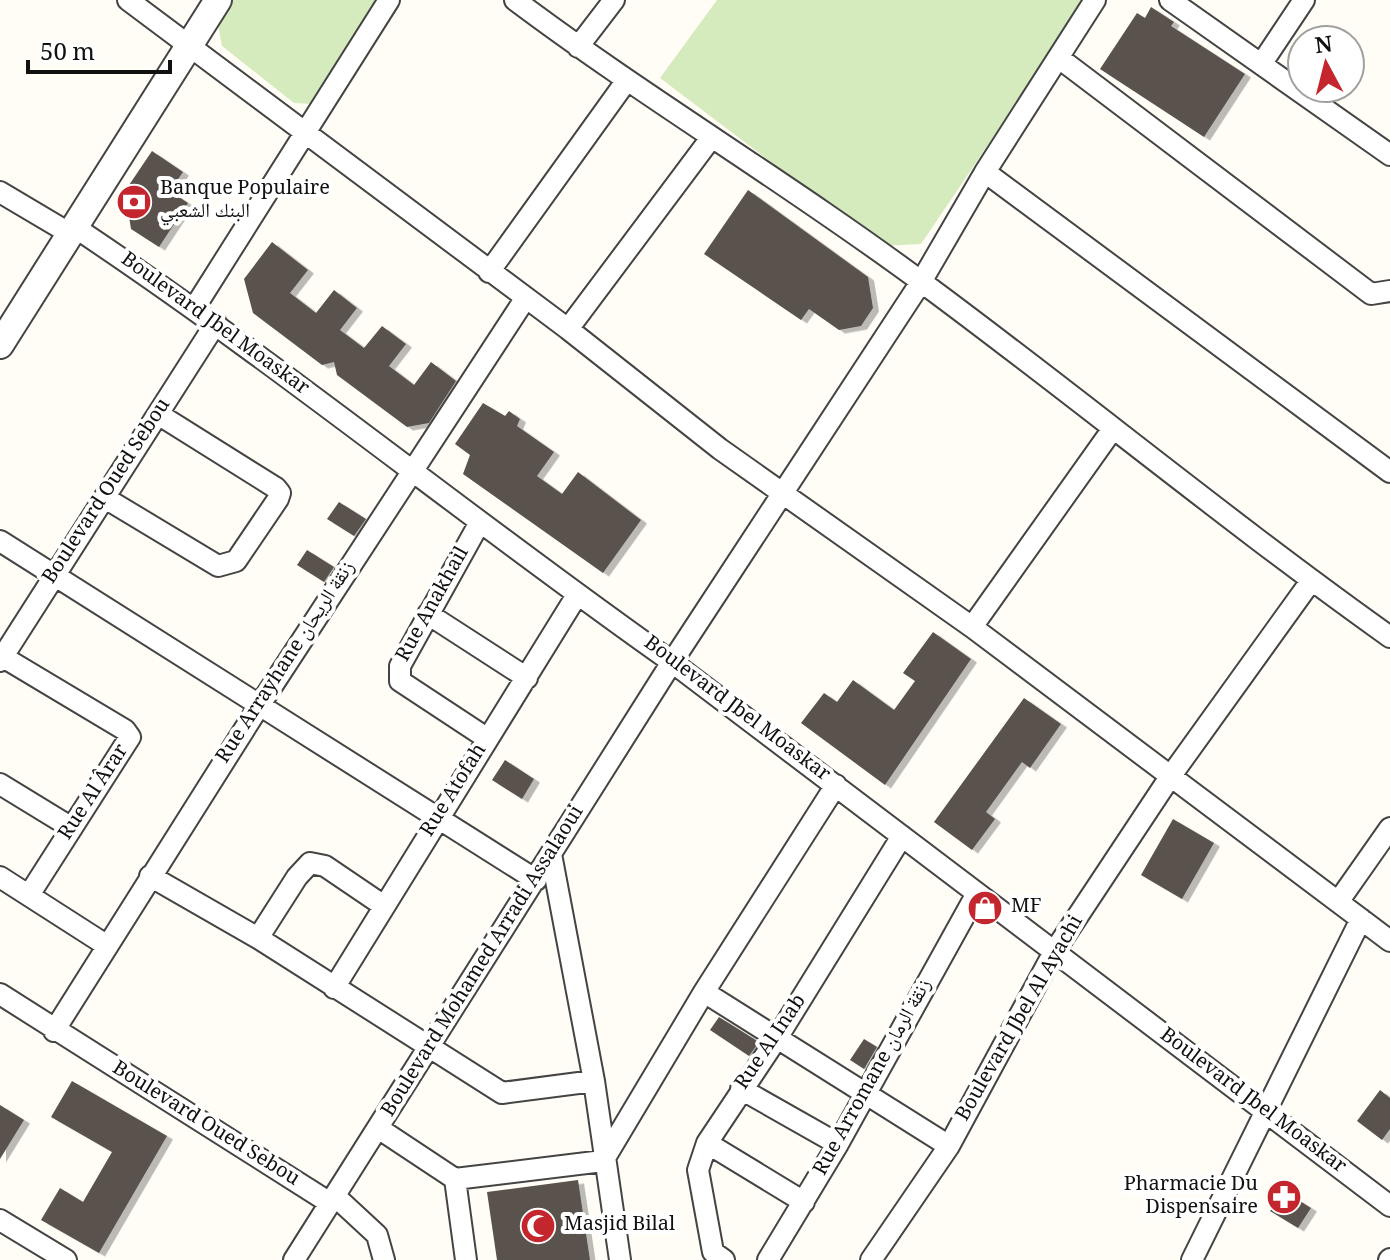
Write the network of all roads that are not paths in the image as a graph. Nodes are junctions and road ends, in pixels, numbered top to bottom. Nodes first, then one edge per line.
1 (128, 0) edge
2 (218, 0) edge
3 (389, 0) edge
4 (515, 0) edge
5 (614, 0) edge
6 (1095, 0) edge
7 (1170, 0) edge
8 (1304, 0) edge
9 (191, 45) junction
10 (578, 47) junction
11 (1059, 58) junction
12 (1262, 63) junction
13 (627, 80) junction
14 (306, 132) junction
15 (711, 138) junction
16 (1390, 155) edge
17 (985, 172) junction
18 (0, 192) edge
19 (71, 229) junction
20 (489, 272) junction
21 (921, 282) junction
22 (1390, 291) edge
23 (525, 299) junction
24 (195, 307) junction
25 (216, 323) junction
26 (568, 329) junction
27 (0, 345) edge
28 (158, 414) junction
29 (1112, 430) junction
30 (411, 470) junction
31 (1390, 472) edge
32 (781, 494) junction
33 (105, 498) junction
34 (480, 522) junction
35 (0, 541) edge
36 (53, 576) junction
37 (1311, 581) junction
38 (577, 595) junction
39 (428, 614) junction
40 (972, 627) junction
41 (1390, 637) edge
42 (1, 659) edge
43 (672, 662) junction
44 (527, 678) junction
45 (261, 703) junction
46 (488, 739) junction
47 (1170, 777) junction
48 (0, 784) edge
49 (836, 785) junction
50 (439, 816) junction
51 (72, 828) junction
52 (1390, 828) edge
53 (902, 836) junction
54 (551, 854) junction
55 (150, 876) junction
56 (0, 877) edge
57 (536, 880) junction
58 (29, 895) junction
59 (976, 895) junction
60 (1338, 902) junction
61 (384, 906) junction
62 (1361, 919) junction
63 (258, 938) junction
64 (1390, 941) edge
65 (106, 945) junction
66 (1054, 952) junction
67 (334, 988) junction
68 (704, 992) junction
69 (0, 994) edge
70 (54, 1031) junction
71 (777, 1038) junction
72 (429, 1047) junction
73 (594, 1081) junction
74 (741, 1089) junction
75 (867, 1091) junction
76 (1264, 1112) junction
77 (378, 1128) junction
78 (707, 1143) junction
79 (838, 1144) junction
80 (949, 1146) junction
81 (603, 1161) junction
82 (455, 1179) junction
83 (333, 1200) junction
84 (804, 1202) junction
85 (1390, 1206) edge
86 (0, 1220) edge
87 (66, 1260) edge
88 (294, 1260) edge
89 (384, 1260) edge
90 (466, 1260) edge
91 (620, 1260) edge
92 (724, 1260) edge
93 (768, 1260) edge
94 (871, 1260) edge
95 (1192, 1260) edge

1 - 9 street
2 - 9 street
3 - 14 street
4 - 10 street
5 - 10 street
6 - 11 street, Boulevard Mohamed Arradi Assalaoui
7 - 12 street
8 - 12 street
9 - 14 street
9 - 19 street
10 - 13 street
11 - 17 street, Boulevard Mohamed Arradi Assalaoui
11 - 22 street
12 - 16 street
13 - 15 street
13 - 20 street
14 - 20 street
14 - 24 street
15 - 21 street
15 - 26 street
17 - 21 street, Boulevard Mohamed Arradi Assalaoui
17 - 31 street
18 - 19 street, Boulevard Jbel Moaskar
19 - 24 street, Boulevard Jbel Moaskar
19 - 27 street
20 - 23 street
21 - 29 street
21 - 32 street, Boulevard Mohamed Arradi Assalaoui
23 - 26 street
23 - 30 street, Rue Arrayhane زنقة الريحان
24 - 25 street, Boulevard Jbel Moaskar
25 - 28 street, Boulevard Oued Sebou
25 - 30 street, Boulevard Jbel Moaskar
26 - 32 street
28 - 33 street, Boulevard Oued Sebou
28 - 33 street
29 - 37 street
29 - 40 street
30 - 34 street, Boulevard Jbel Moaskar
30 - 45 street, Rue Arrayhane زنقة الريحان
32 - 40 street
32 - 43 street, Boulevard Mohamed Arradi Assalaoui
33 - 36 street, Boulevard Oued Sebou
34 - 38 street, Boulevard Jbel Moaskar
34 - 39 street, Rue Anakhail
35 - 36 street
36 - 42 street, Boulevard Oued Sebou
36 - 45 street
37 - 41 street
37 - 47 street, Boulevard Jbel Al Ayachi
38 - 43 street, Boulevard Jbel Moaskar
38 - 44 street, Rue Atofah
39 - 44 street
39 - 46 street, Rue Anakhail
40 - 47 street
42 - 51 street, Rue Al Ârar
43 - 49 street, Boulevard Jbel Moaskar
43 - 54 street, Boulevard Mohamed Arradi Assalaoui
44 - 46 street, Rue Atofah
45 - 50 street
45 - 55 street, Rue Arrayhane زنقة الريحان
46 - 50 street, Rue Atofah
47 - 60 street
47 - 66 street, Boulevard Jbel Al Ayachi
48 - 51 street
49 - 53 street, Boulevard Jbel Moaskar
49 - 68 street
50 - 57 street
50 - 61 street, Rue Atofah
51 - 58 street, Rue Al Ârar
52 - 60 street
53 - 59 street, Boulevard Jbel Moaskar
53 - 71 street, Rue Al Inab
54 - 57 street, Boulevard Mohamed Arradi Assalaoui
54 - 73 street
55 - 63 street
55 - 65 street, Rue Arrayhane زنقة الريحان
56 - 58 street
57 - 72 street, Boulevard Mohamed Arradi Assalaoui
58 - 65 street
59 - 66 street, Boulevard Jbel Moaskar
59 - 75 street, Rue Arromane زنقة الرمان
60 - 62 street
61 - 63 street
61 - 67 street, Rue Atofah
62 - 64 street
62 - 76 street
63 - 67 street
65 - 70 street, Rue Arrayhane زنقة الريحان
66 - 76 street, Boulevard Jbel Moaskar
66 - 80 street, Boulevard Jbel Al Ayachi
67 - 72 street
68 - 71 street
68 - 81 street
69 - 70 street, Boulevard Oued Sebou
70 - 83 street, Boulevard Oued Sebou
71 - 74 street, Rue Al Inab
71 - 75 street
72 - 73 street
72 - 77 street, Boulevard Mohamed Arradi Assalaoui
73 - 81 street
74 - 78 street, Rue Al Inab
74 - 79 street
75 - 79 street, Rue Arromane زنقة الرمان
75 - 80 street
76 - 85 street, Boulevard Jbel Moaskar
76 - 95 street
77 - 82 street
77 - 83 street, Boulevard Mohamed Arradi Assalaoui
78 - 84 street
78 - 92 street, Rue Al Inab
79 - 84 street, Rue Arromane زنقة الرمان
80 - 94 street, Boulevard Jbel Al Ayachi
81 - 82 street
81 - 91 street
82 - 90 street
83 - 88 street, Boulevard Mohamed Arradi Assalaoui
83 - 89 street, Boulevard Oued Sebou
84 - 93 street, Rue Arromane زنقة الرمان
86 - 87 street

